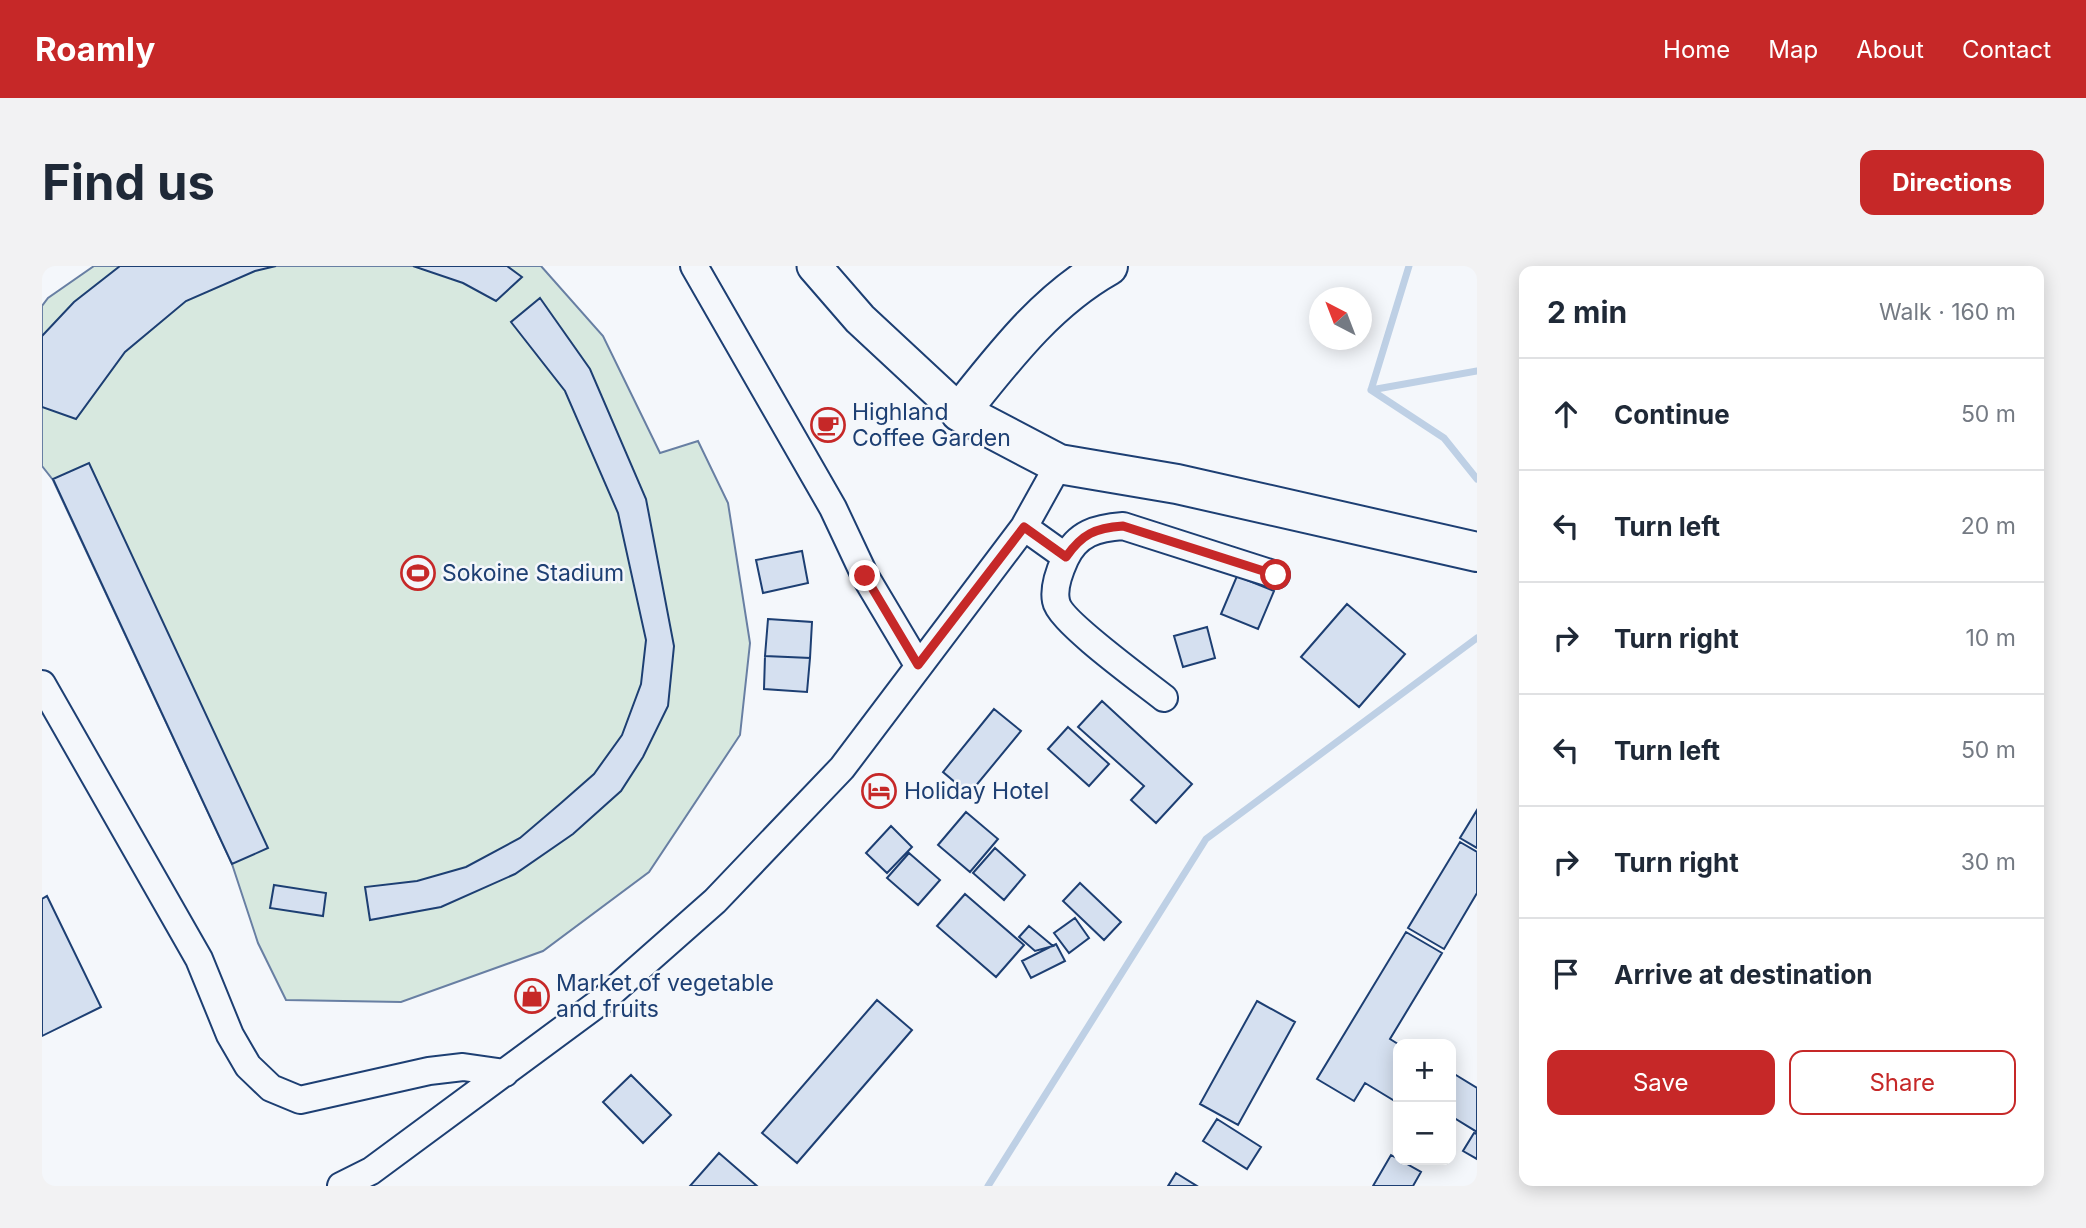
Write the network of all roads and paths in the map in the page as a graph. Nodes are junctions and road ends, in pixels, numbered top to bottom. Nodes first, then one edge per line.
1 (694, 266) edge
2 (814, 266) edge
3 (1108, 266) edge
4 (960, 412) junction
5 (1059, 464) junction
6 (1024, 527) junction
7 (1465, 549) edge
8 (1066, 557) junction
9 (1276, 575) dead end
10 (918, 665) junction
11 (42, 684) edge
12 (1164, 698) dead end
13 (505, 1073) junction
14 (341, 1186) edge

1 - 10 street
2 - 4 main road
3 - 4 highway
4 - 5 highway
5 - 6 street
5 - 7 highway
6 - 8 street
6 - 10 street
8 - 9 street
8 - 12 street
10 - 13 street
11 - 13 street
13 - 14 street

